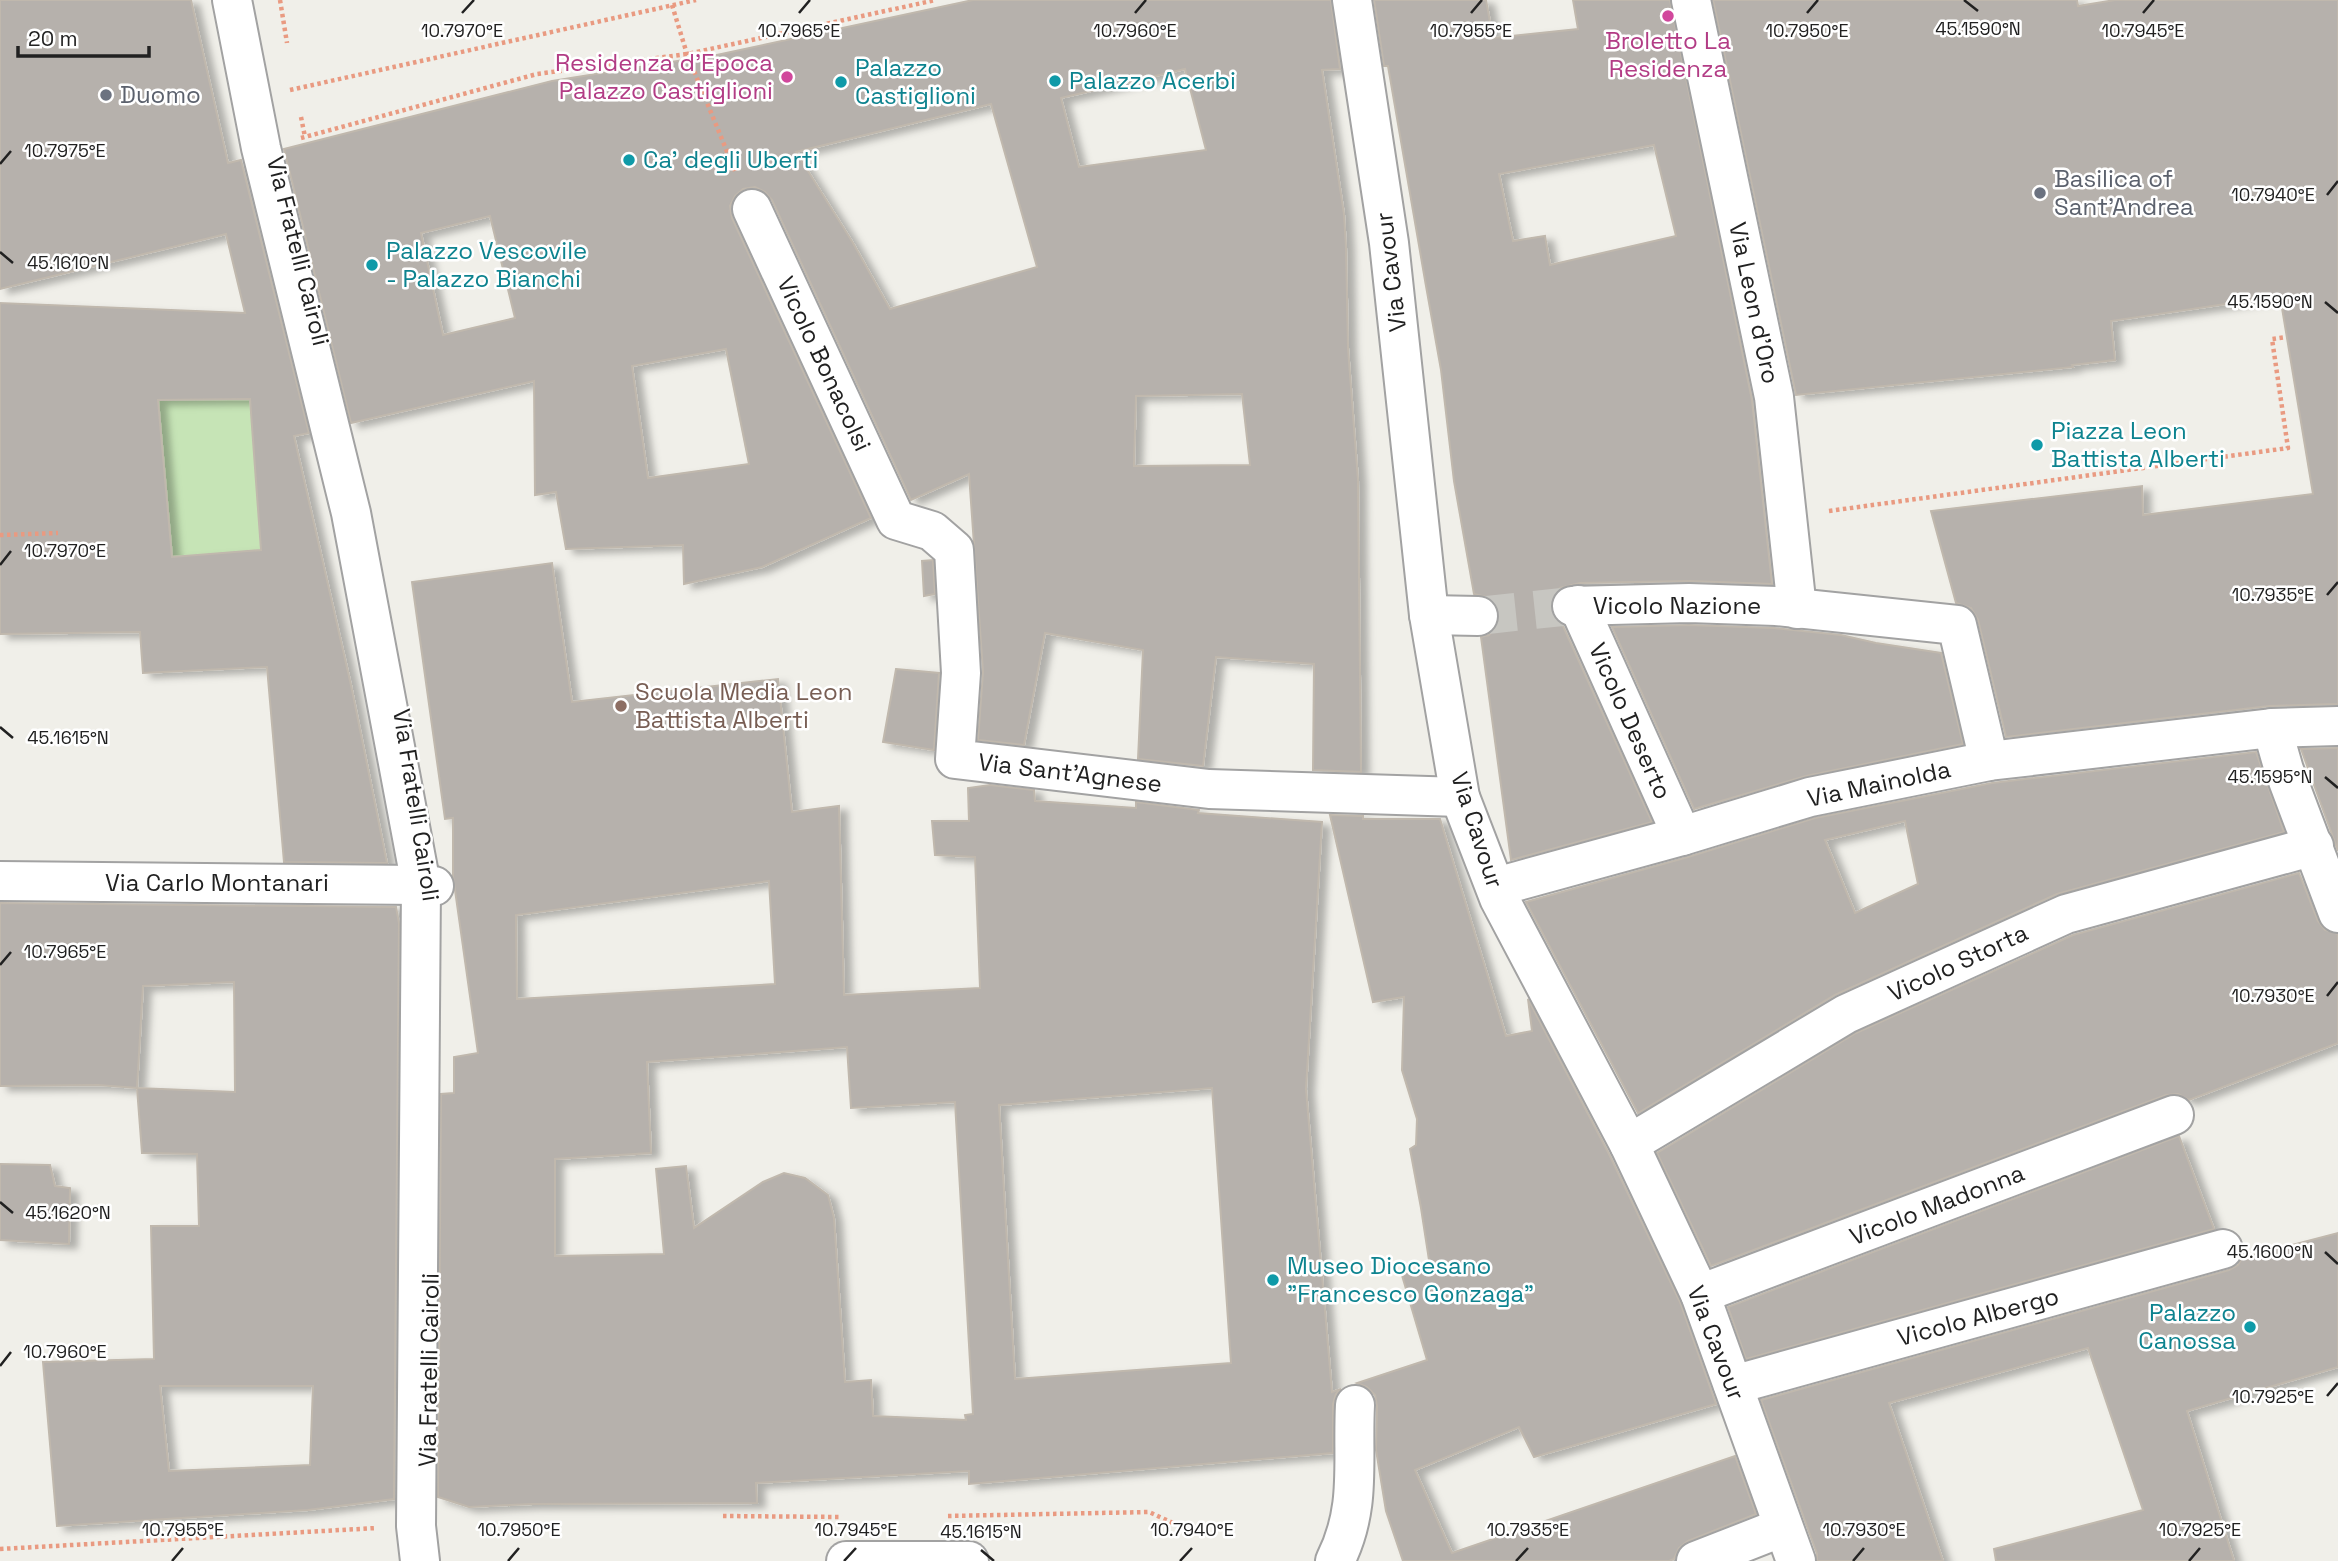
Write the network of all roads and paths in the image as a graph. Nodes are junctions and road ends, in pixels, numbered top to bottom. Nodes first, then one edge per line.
1 (232, 0) edge
2 (696, 0) edge
3 (936, 0) edge
4 (1352, 0) edge
5 (1691, 0) edge
6 (672, 5) junction
7 (687, 54) junction
8 (255, 109) junction
9 (266, 147) junction
10 (752, 209) joint
11 (2286, 337) dead end
12 (1787, 517) junction
13 (896, 520) joint
14 (58, 533) dead end
15 (0, 535) edge
16 (1575, 605) joint
17 (1786, 608) junction
18 (1429, 615) junction
19 (1478, 616) tunnel mouth
20 (2338, 726) edge
21 (2272, 728) junction
22 (1989, 761) junction
23 (1461, 797) junction
24 (1682, 836) junction
25 (2314, 846) junction
26 (0, 881) edge
27 (427, 885) junction
28 (1496, 887) junction
29 (2338, 913) edge
30 (2174, 1115) dead end
31 (1629, 1144) junction
32 (2223, 1249) dead end
33 (1700, 1294) junction
34 (1733, 1385) junction
35 (1355, 1405) dead end
36 (723, 1516) dead end
37 (937, 1516) dead end
38 (1175, 1524) dead end
39 (379, 1528) dead end
40 (1790, 1544) edge
41 (0, 1549) edge
42 (860, 1560) edge
43 (420, 1561) edge
44 (426, 1561) edge
45 (846, 1561) edge
46 (969, 1561) edge
47 (1335, 1561) edge
48 (1696, 1561) edge

1 - 8 street, Via Fratelli Cairoli
2 - 6 path
3 - 7 path
4 - 18 street, Via Cavour
5 - 12 street, Via Leon d'Oro
6 - 7 path
6 - 8 path
7 - 9 path
7 - 10 path
8 - 9 street, Via Fratelli Cairoli
9 - 27 street, Via Fratelli Cairoli
10 - 13 street, Vicolo Bonacolsi
11 - 12 path
12 - 17 street, Via Leon d'Oro
13 - 23 street, Via Sant'Agnese
14 - 15 path
16 - 17 street, Vicolo Nazione
16 - 24 street, Vicolo Deserto
17 - 22 street
18 - 19 street
18 - 23 street, Via Cavour
20 - 21 street, Via Mainolda
21 - 22 street, Via Mainolda
21 - 25 street
22 - 24 street, Via Mainolda
23 - 28 street, Via Cavour
24 - 28 street, Via Mainolda
25 - 29 street
25 - 31 street, Vicolo Storta
26 - 27 street, Via Carlo Montanari
27 - 43 street, Via Fratelli Cairoli
27 - 44 street, Via Fratelli Cairoli
28 - 31 street, Via Cavour
30 - 33 street, Vicolo Madonna
31 - 33 street, Via Cavour
32 - 34 street, Vicolo Albergo
33 - 34 street, Via Cavour
34 - 40 street, Via Cavour
35 - 47 street
36 - 42 path
37 - 38 path
39 - 41 path
40 - 48 street
42 - 45 street
42 - 46 street

